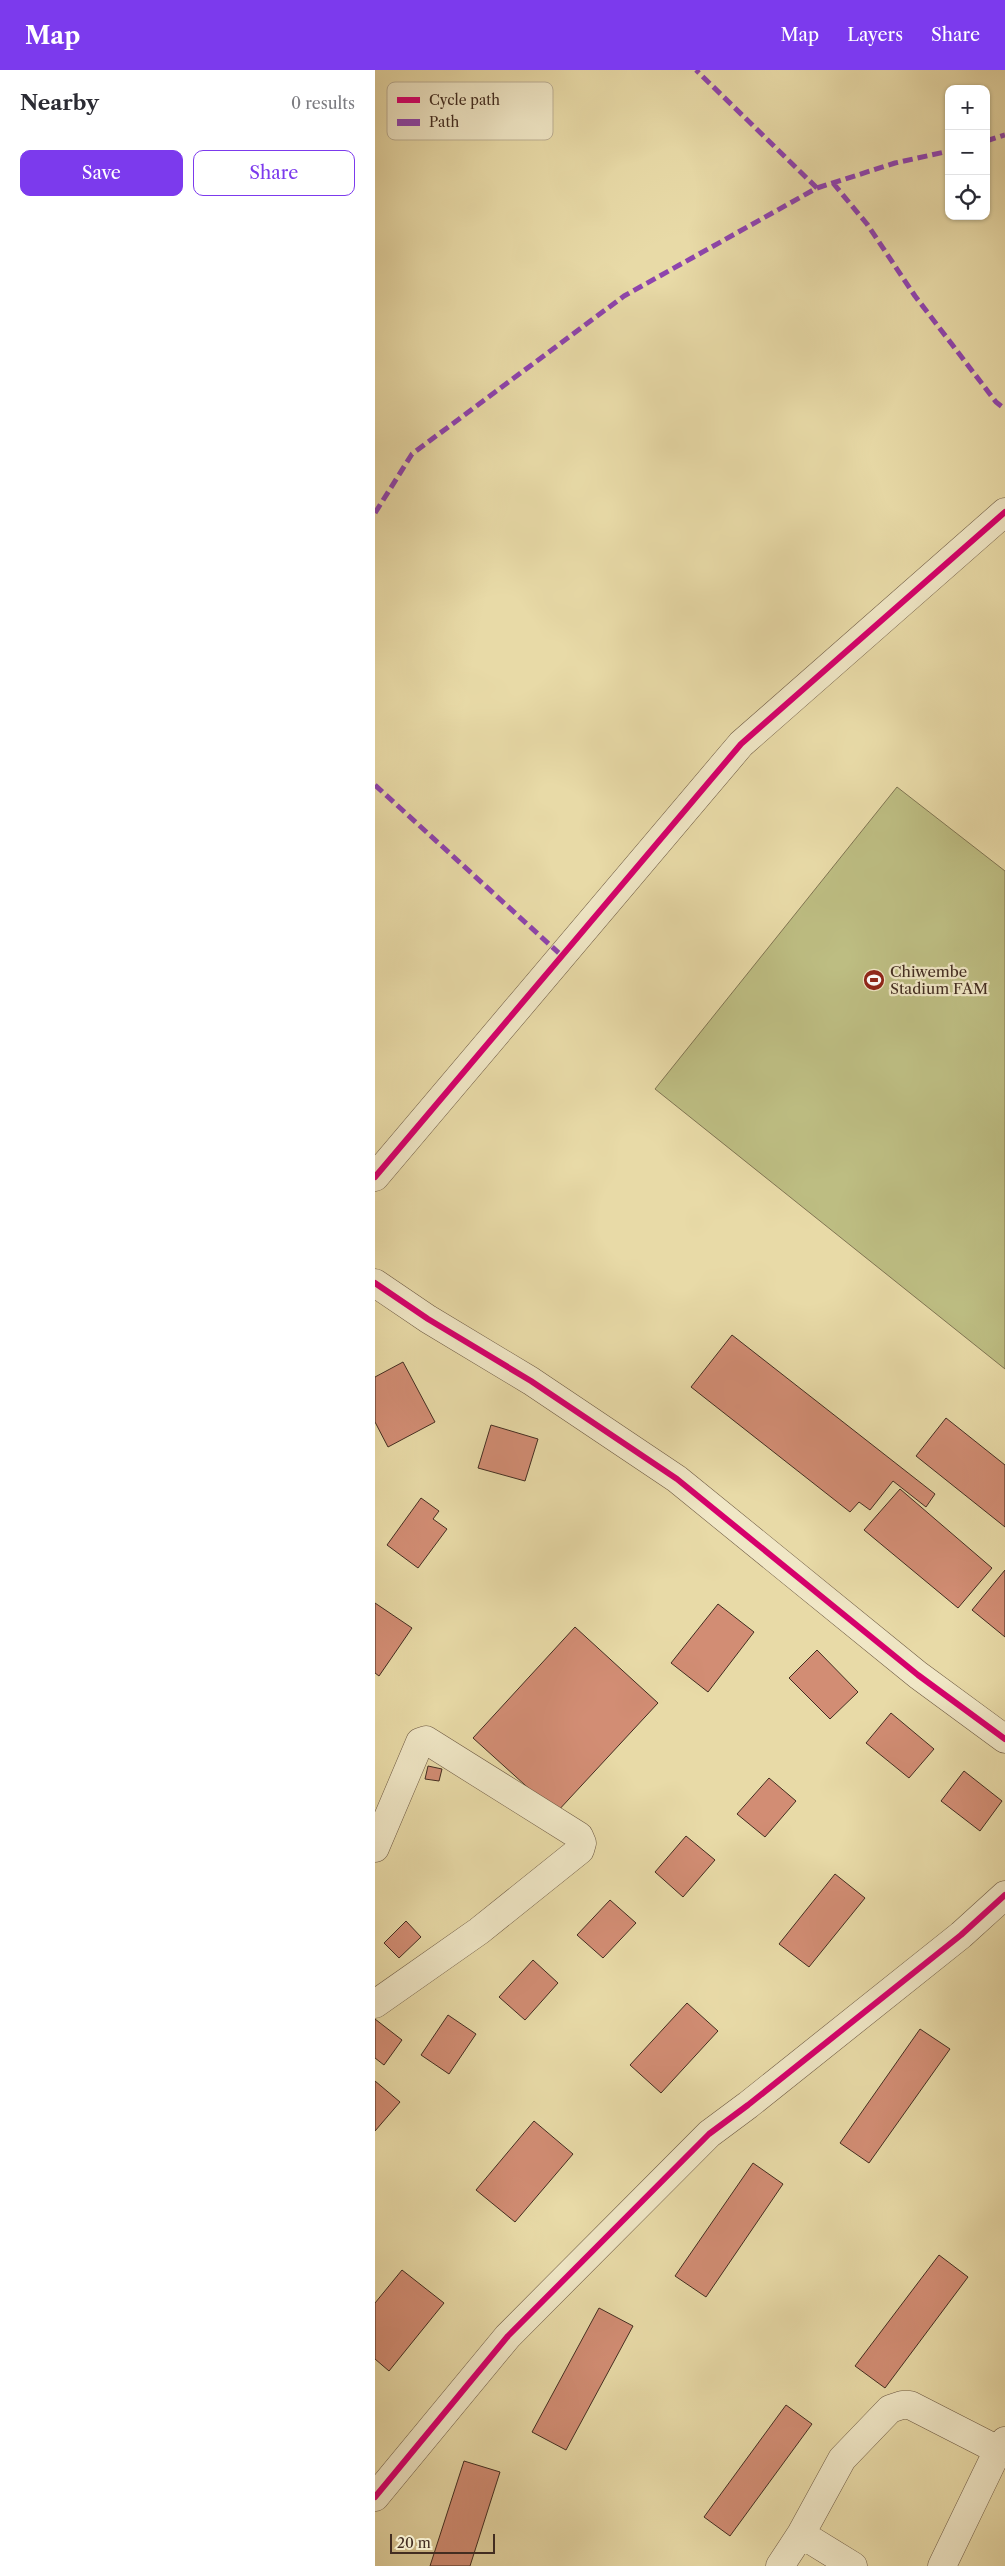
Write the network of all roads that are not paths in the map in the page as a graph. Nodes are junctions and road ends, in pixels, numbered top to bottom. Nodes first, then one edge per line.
1 (1005, 512) edge
2 (375, 1177) edge
3 (375, 1283) edge
4 (1005, 1740) edge
5 (375, 1848) edge
6 (1005, 1894) edge
7 (375, 2004) edge
8 (1001, 2446) edge
9 (375, 2497) edge
10 (801, 2534) junction
11 (780, 2566) edge
12 (853, 2566) edge
13 (942, 2566) edge

1 - 2 street
3 - 4 street
5 - 7 street
6 - 9 street
8 - 10 street
8 - 13 street
10 - 11 street
10 - 12 street

